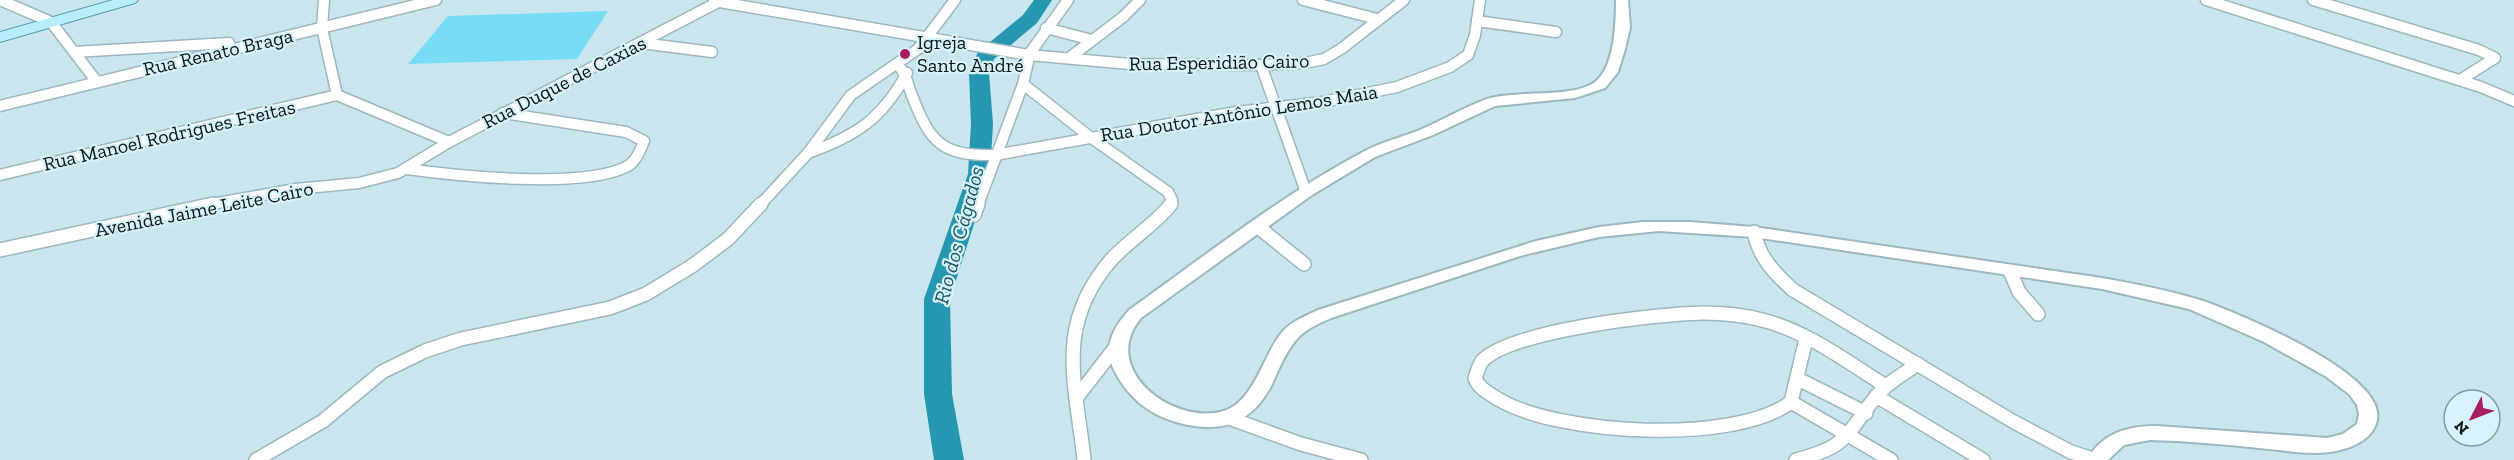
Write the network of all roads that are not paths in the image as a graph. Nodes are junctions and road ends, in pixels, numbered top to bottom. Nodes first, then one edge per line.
1 (0, 0) edge
2 (130, 0) edge
3 (324, 0) edge
4 (436, 0) edge
5 (955, 0) edge
6 (1068, 0) edge
7 (1140, 0) edge
8 (1303, 0) edge
9 (1404, 0) edge
10 (1480, 0) edge
11 (1622, 0) edge
12 (2206, 0) edge
13 (2313, 0) edge
14 (717, 1) edge
15 (1377, 19) junction
16 (1477, 21) junction
17 (51, 22) junction
18 (322, 28) junction
19 (1046, 28) junction
20 (1556, 32) dead end
21 (0, 37) edge
22 (934, 37) junction
23 (1092, 40) junction
24 (260, 42) junction
25 (641, 43) junction
26 (74, 52) junction
27 (712, 52) dead end
28 (1029, 55) junction
29 (1069, 58) junction
30 (1261, 65) junction
31 (902, 69) junction
32 (2460, 80) junction
33 (97, 81) junction
34 (1023, 84) junction
35 (337, 94) junction
36 (2514, 101) edge
37 (0, 106) edge
38 (1277, 108) junction
39 (502, 113) junction
40 (1090, 137) junction
41 (449, 142) junction
42 (808, 153) junction
43 (992, 155) junction
44 (407, 168) junction
45 (0, 175) edge
46 (1306, 192) junction
47 (974, 215) dead end
48 (1257, 226) junction
49 (1754, 232) junction
50 (0, 250) edge
51 (1304, 264) dead end
52 (2010, 271) junction
53 (2038, 314) dead end
54 (1806, 339) junction
55 (1118, 344) junction
56 (1918, 364) junction
57 (1798, 379) junction
58 (1881, 391) junction
59 (1077, 397) junction
60 (1791, 402) junction
61 (1866, 413) junction
62 (1229, 418) junction
63 (1850, 435) junction
64 (256, 460) edge
65 (1084, 460) edge
66 (1361, 460) edge
67 (1796, 460) edge
68 (1891, 460) edge
69 (1983, 460) edge
70 (2096, 460) edge

1 - 17 street
2 - 17 main road
3 - 18 street
4 - 18 street, Rua Renato Braga
5 - 22 street
6 - 19 street
7 - 23 street
8 - 15 street
9 - 15 street, Rua Esperidião Cairo
10 - 16 street, Rua Doutor Antônio Lemos Maia
11 - 46 main road
12 - 32 street
13 - 32 street
14 - 22 street
14 - 25 street, Rua Duque de Caxias
15 - 30 street, Rua Esperidião Cairo
16 - 20 street
16 - 38 street, Rua Doutor Antônio Lemos Maia
17 - 21 main road
17 - 26 street
18 - 24 street, Rua Renato Braga
18 - 35 street
19 - 23 street
19 - 28 street
22 - 28 street, Rua Esperidião Cairo
22 - 31 street
23 - 29 street
24 - 26 street
24 - 33 street, Rua Renato Braga
25 - 27 street
25 - 39 street, Rua Duque de Caxias
26 - 33 street
28 - 29 street, Rua Esperidião Cairo
28 - 34 street
29 - 30 street, Rua Esperidião Cairo
30 - 38 street
31 - 42 street
31 - 42 street
31 - 43 street, Rua Doutor Antônio Lemos Maia
32 - 36 street
33 - 37 street, Rua Renato Braga
34 - 40 street
34 - 43 street
35 - 41 street
35 - 45 street, Rua Manoel Rodrigues Freitas
38 - 40 street, Rua Doutor Antônio Lemos Maia
38 - 46 street
39 - 41 street, Rua Duque de Caxias
39 - 44 street
40 - 43 street, Rua Doutor Antônio Lemos Maia
40 - 59 street
41 - 44 street, Rua Duque de Caxias
42 - 64 street
43 - 47 street
44 - 50 street, Avenida Jaime Leite Cairo
46 - 48 main road
48 - 51 street
48 - 55 main road
49 - 52 main road
49 - 56 street
49 - 62 main road
52 - 53 street
52 - 70 main road
54 - 57 street
54 - 58 street
54 - 60 street
55 - 59 street
55 - 62 main road
56 - 58 street
56 - 70 street
57 - 60 street
57 - 61 street
58 - 61 street
58 - 69 street
59 - 65 street
60 - 63 street
61 - 63 street
62 - 66 street
63 - 67 street
63 - 68 street

